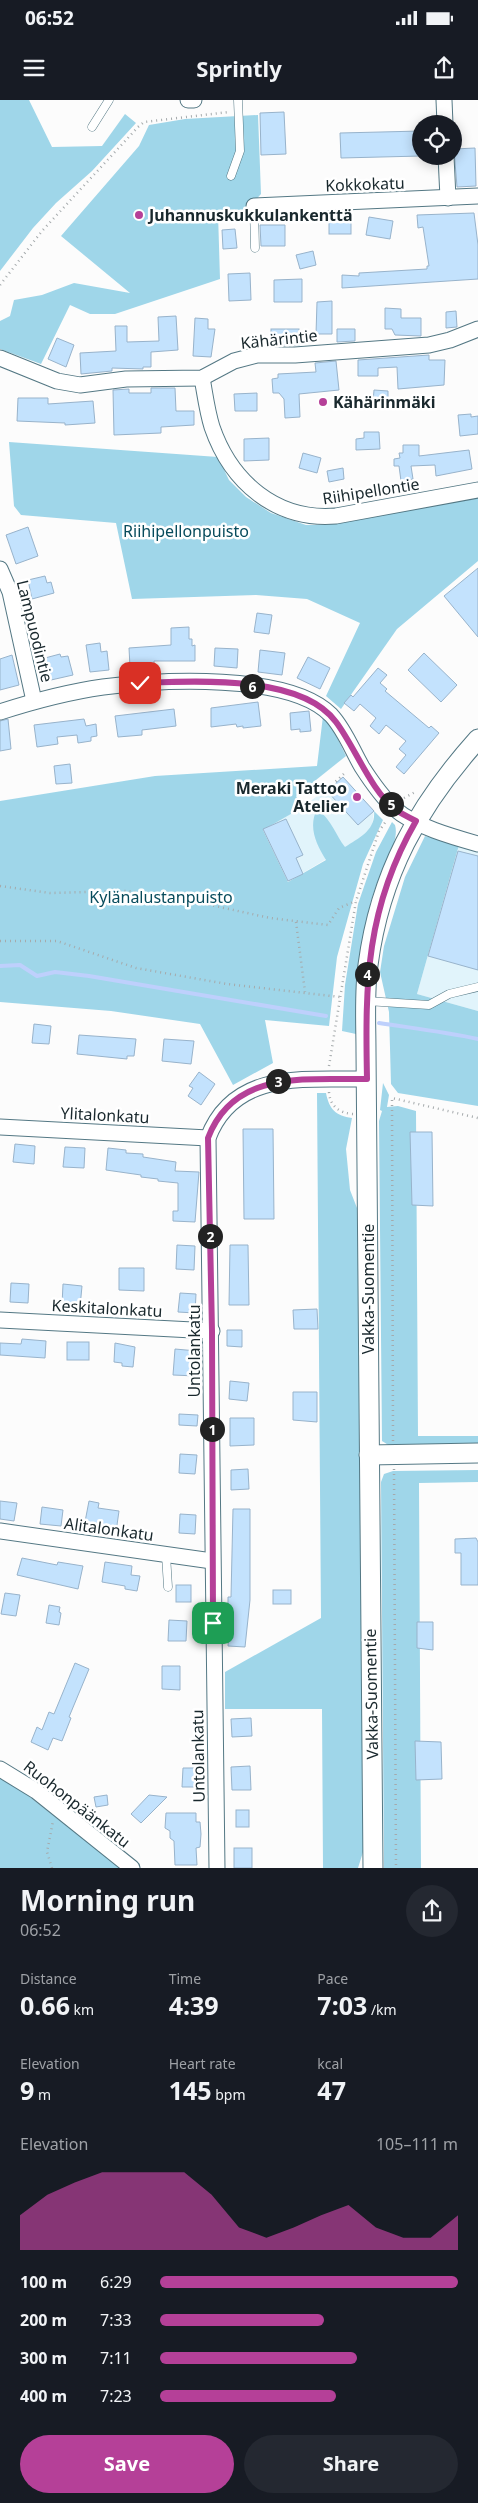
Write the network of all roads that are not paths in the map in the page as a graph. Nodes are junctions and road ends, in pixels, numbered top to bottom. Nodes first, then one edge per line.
1 (109, 100) edge
2 (238, 100) edge
3 (444, 100) edge
4 (445, 115) edge
5 (92, 127) dead end
6 (446, 165) edge
7 (231, 176) dead end
8 (478, 196) edge
9 (448, 198) junction
10 (254, 206) joint
11 (255, 248) dead end
12 (478, 329) edge
13 (0, 358) edge
14 (202, 378) junction
15 (478, 490) edge
16 (0, 569) edge
17 (34, 701) junction
18 (0, 712) edge
19 (478, 739) edge
20 (416, 821) junction
21 (478, 844) edge
22 (478, 987) edge
23 (366, 1001) junction
24 (367, 1079) junction
25 (0, 1127) edge
26 (208, 1138) junction
27 (0, 1320) edge
28 (212, 1331) junction
29 (478, 1453) edge
30 (369, 1455) junction
31 (0, 1531) edge
32 (166, 1555) junction
33 (212, 1561) junction
34 (168, 1587) dead end
35 (0, 1769) edge
36 (132, 1868) edge
37 (217, 1868) edge
38 (373, 1868) edge

1 - 5 lane
2 - 7 lane
3 - 4 street
6 - 9 street
8 - 9 street, Kokkokatu
9 - 10 street, Kokkokatu
10 - 11 lane
12 - 14 street, Kähärintie
13 - 14 street, Kähärintie
14 - 15 street, Riihipellontie
16 - 17 street, Lampuodintie
17 - 18 street
17 - 20 street
19 - 20 street, Vakka-Suomentie
20 - 21 street
20 - 23 street, Vakka-Suomentie
22 - 23 lane
23 - 24 street, Vakka-Suomentie
24 - 26 street
24 - 30 street, Vakka-Suomentie
25 - 26 street, Ylitalonkatu
26 - 28 street, Untolankatu
27 - 28 street, Keskitalonkatu
28 - 33 street, Untolankatu
29 - 30 street
30 - 38 street, Vakka-Suomentie
31 - 32 street, Alitalonkatu
32 - 33 street, Alitalonkatu
32 - 34 lane
33 - 37 street, Untolankatu
35 - 36 street, Ruohonpäänkatu

